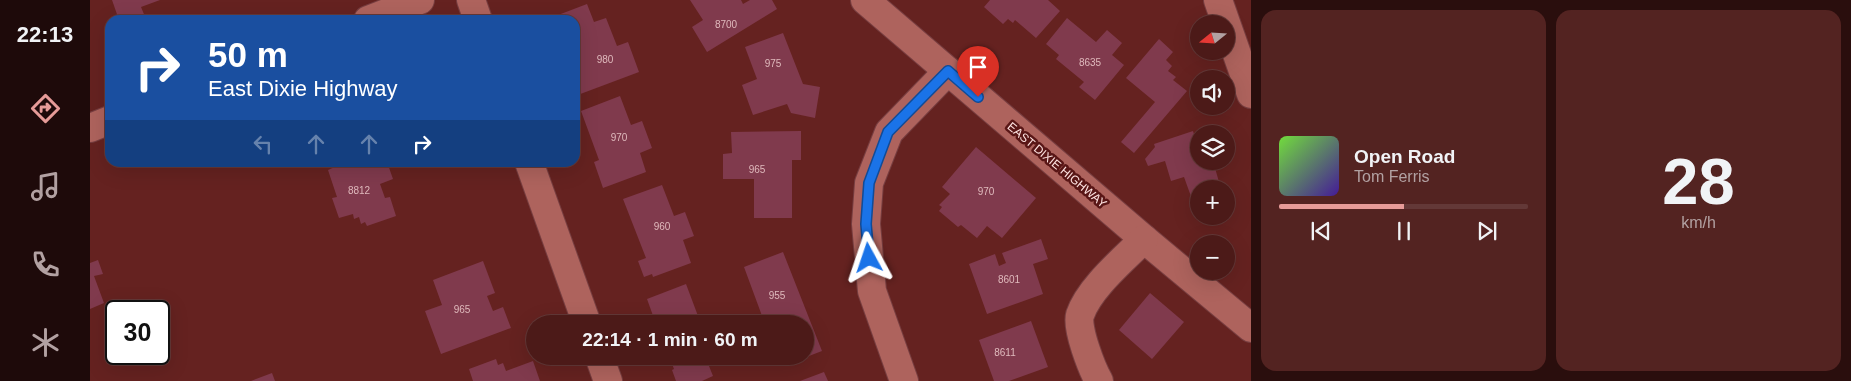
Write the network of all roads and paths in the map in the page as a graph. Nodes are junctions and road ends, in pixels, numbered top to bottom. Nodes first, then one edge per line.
1 (420, 0) edge
2 (471, 0) edge
3 (866, 0) edge
4 (1218, 0) edge
5 (381, 15) edge
6 (476, 15) edge
7 (948, 71) junction
8 (1251, 94) edge
9 (105, 122) edge
10 (90, 128) edge
11 (531, 167) edge
12 (1144, 239) junction
13 (584, 315) edge
14 (1251, 328) edge
15 (602, 365) edge
16 (608, 381) edge
17 (904, 381) edge
18 (1099, 381) edge

1 - 5 street
2 - 6 street
3 - 7 street, EAST DIXIE HIGHWAY
4 - 8 street
7 - 12 street, EAST DIXIE HIGHWAY
7 - 17 street
9 - 10 street
11 - 13 street
12 - 14 street, EAST DIXIE HIGHWAY
12 - 18 street
15 - 16 street

